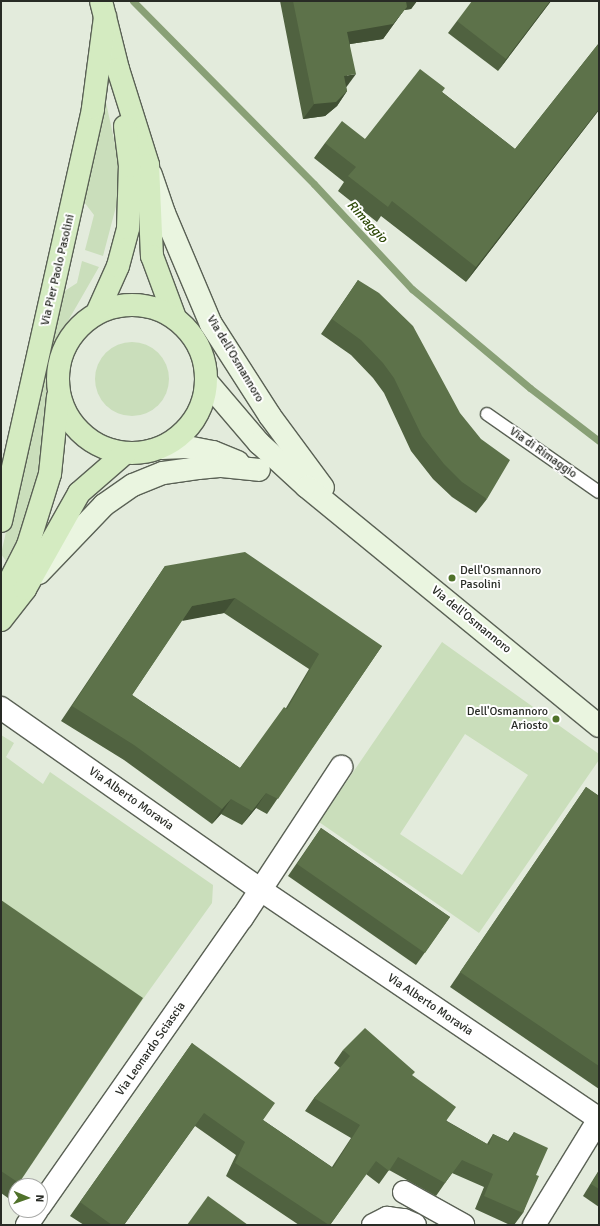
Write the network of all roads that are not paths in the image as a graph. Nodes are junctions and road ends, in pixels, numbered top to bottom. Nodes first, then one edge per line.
1 (103, 9) edge
2 (118, 69) junction
3 (148, 165) junction
4 (98, 313) junction
5 (175, 318) junction
6 (206, 382) junction
7 (58, 391) junction
8 (487, 414) dead end
9 (162, 448) junction
10 (125, 453) junction
11 (259, 470) junction
12 (307, 487) junction
13 (599, 492) edge
14 (342, 515) junction
15 (1, 521) edge
16 (25, 589) junction
17 (1, 598) edge
18 (1, 620) edge
19 (1, 708) edge
20 (599, 726) edge
21 (341, 767) dead end
22 (261, 890) junction
23 (599, 1119) edge
24 (404, 1192) dead end
25 (48, 1195) edge
26 (373, 1225) edge
27 (415, 1225) edge
28 (463, 1225) edge
29 (478, 1225) edge
30 (481, 1225) edge
31 (534, 1225) edge

1 - 2 main road, Via dell'Osmannoro
1 - 15 main road, Via Pier Paolo Pasolini
2 - 3 main road, Via dell'Osmannoro
2 - 4 main road, Via dell'Osmannoro
3 - 5 main road, Via dell'Osmannoro
3 - 14 street, Via dell'Osmannoro
4 - 5 main road, Via dell'Osmannoro
4 - 7 main road, Via dell'Osmannoro
5 - 6 main road, Via dell'Osmannoro
6 - 9 main road, Via dell'Osmannoro
6 - 12 street, Via dell'Osmannoro
7 - 10 main road, Via dell'Osmannoro
7 - 17 main road
8 - 13 lane, Via di Rimaggio
9 - 10 main road, Via dell'Osmannoro
9 - 11 street, Via dell'Osmannoro
10 - 16 main road
11 - 12 street, Via dell'Osmannoro
11 - 16 street
12 - 14 street, Via dell'Osmannoro
14 - 20 street, Via dell'Osmannoro
16 - 18 main road
19 - 22 street, Via Alberto Moravia
21 - 22 street
22 - 23 street, Via Alberto Moravia
22 - 25 street, Via Leonardo Sciascia
23 - 31 street
24 - 28 street
26 - 27 street
29 - 30 street

